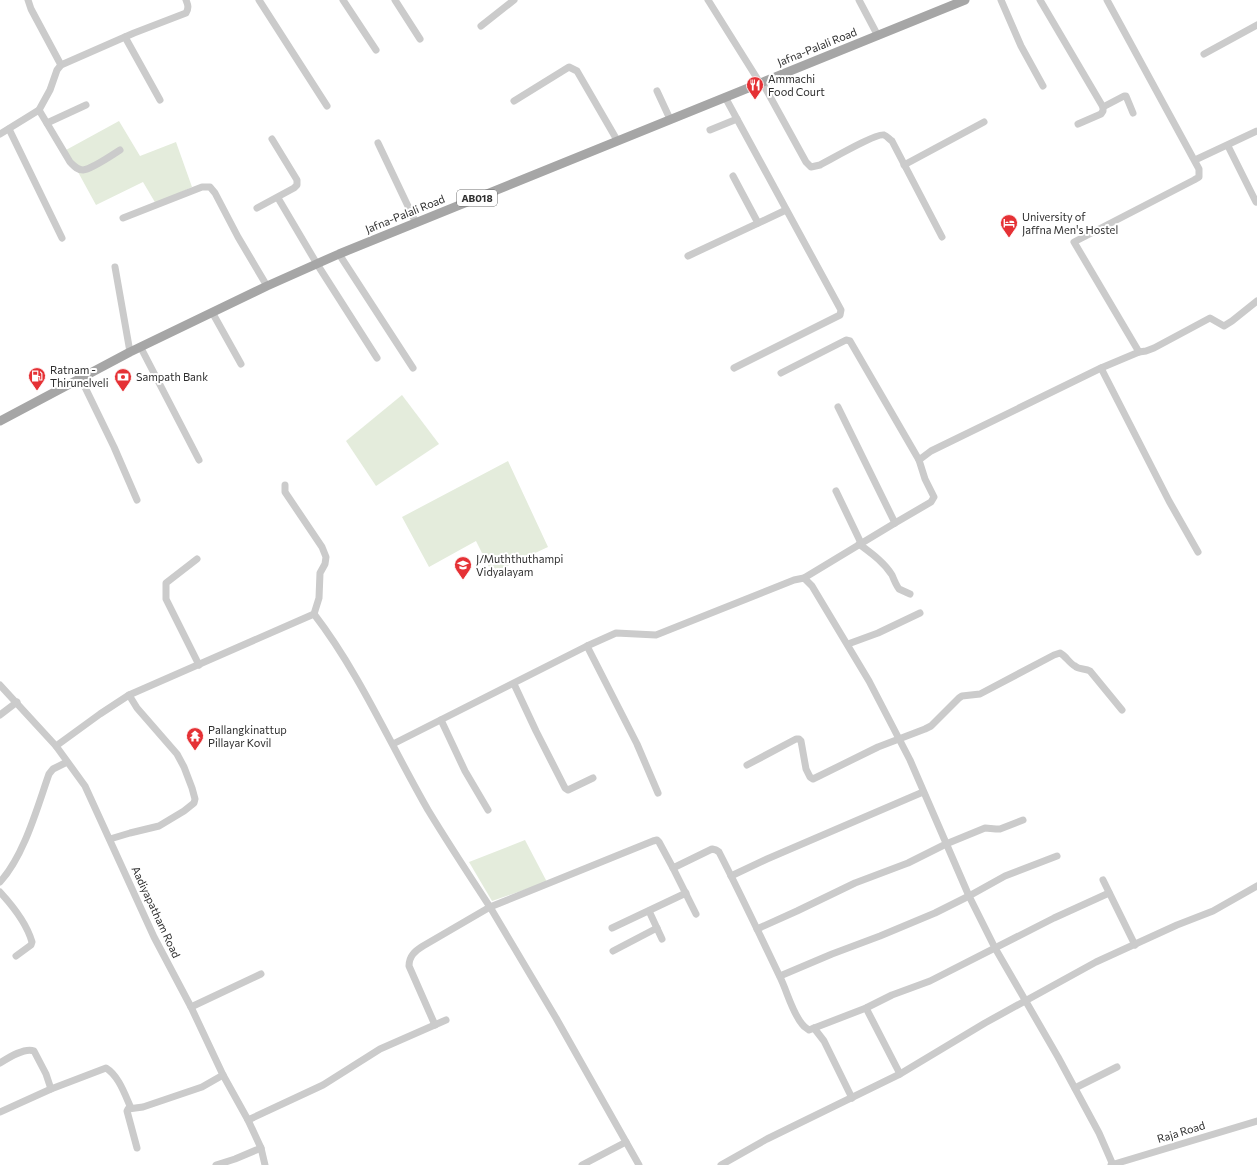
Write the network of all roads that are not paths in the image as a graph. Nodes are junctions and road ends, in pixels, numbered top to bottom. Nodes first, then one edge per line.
1 (28, 0) edge
2 (186, 0) edge
3 (259, 0) edge
4 (343, 0) edge
5 (396, 0) edge
6 (514, 0) edge
7 (708, 0) edge
8 (859, 0) edge
9 (964, 0) edge
10 (1001, 0) edge
11 (1040, 0) edge
12 (1107, 0) edge
13 (1257, 25) edge
14 (481, 26) dead end
15 (878, 36) junction
16 (125, 37) junction
17 (420, 39) dead end
18 (376, 50) dead end
19 (1204, 54) dead end
20 (61, 65) junction
21 (761, 83) junction
22 (1043, 86) dead end
23 (657, 91) dead end
24 (725, 97) junction
25 (160, 100) dead end
26 (514, 101) dead end
27 (86, 105) dead end
28 (327, 106) dead end
29 (1103, 107) junction
30 (39, 110) junction
31 (1133, 113) dead end
32 (670, 119) junction
33 (737, 119) junction
34 (984, 122) dead end
35 (47, 124) junction
36 (1078, 124) dead end
37 (9, 129) junction
38 (710, 130) dead end
39 (1257, 131) edge
40 (0, 134) edge
41 (272, 139) dead end
42 (617, 140) junction
43 (378, 143) dead end
44 (1228, 146) junction
45 (120, 150) dead end
46 (1195, 160) junction
47 (904, 165) junction
48 (733, 176) dead end
49 (278, 198) junction
50 (1256, 202) dead end
51 (257, 208) dead end
52 (786, 210) junction
53 (123, 218) dead end
54 (416, 223) junction
55 (758, 223) junction
56 (942, 237) dead end
57 (62, 238) dead end
58 (339, 254) junction
59 (688, 256) dead end
60 (317, 264) junction
61 (115, 267) dead end
62 (267, 286) junction
63 (1257, 301) edge
64 (212, 312) junction
65 (140, 348) junction
66 (130, 352) junction
67 (1139, 352) junction
68 (377, 358) dead end
69 (241, 364) dead end
70 (412, 368) dead end
71 (734, 368) dead end
72 (1101, 368) junction
73 (781, 373) dead end
74 (81, 379) junction
75 (838, 407) dead end
76 (0, 421) edge
77 (199, 460) dead end
78 (919, 460) junction
79 (285, 485) dead end
80 (836, 491) dead end
81 (137, 500) dead end
82 (895, 523) junction
83 (860, 544) junction
84 (1198, 552) dead end
85 (197, 559) dead end
86 (804, 578) junction
87 (910, 594) dead end
88 (920, 613) dead end
89 (314, 614) junction
90 (848, 644) junction
91 (587, 646) junction
92 (199, 665) junction
93 (514, 684) junction
94 (0, 685) edge
95 (129, 695) junction
96 (17, 702) junction
97 (1122, 710) dead end
98 (0, 714) edge
99 (440, 720) junction
100 (899, 739) junction
101 (393, 744) junction
102 (56, 746) junction
103 (68, 762) junction
104 (747, 765) dead end
105 (592, 778) dead end
106 (924, 792) junction
107 (658, 793) dead end
108 (488, 810) dead end
109 (1023, 820) dead end
110 (110, 839) junction
111 (946, 844) junction
112 (1058, 856) dead end
113 (673, 868) junction
114 (731, 876) junction
115 (1103, 880) dead end
116 (0, 882) edge
117 (1257, 886) edge
118 (0, 892) edge
119 (686, 893) junction
120 (1109, 893) junction
121 (969, 896) junction
122 (490, 908) junction
123 (649, 911) junction
124 (696, 914) dead end
125 (612, 928) dead end
126 (657, 928) junction
127 (757, 929) junction
128 (662, 939) dead end
129 (1135, 945) junction
130 (995, 948) junction
131 (613, 951) dead end
132 (16, 956) dead end
133 (261, 974) dead end
134 (780, 976) junction
135 (1026, 1001) junction
136 (191, 1007) junction
137 (866, 1008) junction
138 (446, 1020) dead end
139 (435, 1025) junction
140 (814, 1028) junction
141 (0, 1063) edge
142 (1117, 1067) dead end
143 (900, 1074) junction
144 (223, 1075) junction
145 (1075, 1088) junction
146 (50, 1089) junction
147 (852, 1098) junction
148 (131, 1108) junction
149 (0, 1112) edge
150 (248, 1120) junction
151 (1257, 1121) edge
152 (626, 1142) junction
153 (138, 1148) dead end
154 (261, 1148) junction
155 (216, 1165) edge
156 (265, 1165) edge
157 (582, 1165) edge
158 (639, 1165) edge
159 (721, 1165) edge
160 (1112, 1165) edge

1 - 20 street
2 - 16 street
3 - 28 street
4 - 18 street
5 - 17 street
6 - 14 street
7 - 21 street
8 - 15 street
9 - 15 main road, Jafna-Palali Road / AB018
10 - 22 street
11 - 29 street
12 - 46 street
13 - 19 street
15 - 21 main road, Jafna-Palali Road / AB018
16 - 20 street
16 - 25 street
20 - 30 street
21 - 24 main road, Jafna-Palali Road / AB018
21 - 47 street
23 - 32 street
24 - 32 main road, Jafna-Palali Road / AB018
24 - 33 street
26 - 42 street
27 - 35 street
29 - 31 street
29 - 36 street
30 - 35 street
30 - 37 street
32 - 42 main road, Jafna-Palali Road / AB018
33 - 38 street
33 - 52 street
34 - 47 street
35 - 45 street
37 - 40 street
37 - 57 street
39 - 44 street
41 - 49 street
42 - 54 main road, Jafna-Palali Road / AB018
43 - 54 street
44 - 46 street
44 - 50 street
46 - 67 street
47 - 56 street
48 - 55 street
49 - 51 street
49 - 60 street
52 - 55 street
52 - 71 street
53 - 62 street
54 - 58 main road, Jafna-Palali Road / AB018
55 - 59 street
58 - 60 main road, Jafna-Palali Road / AB018
58 - 70 street
60 - 62 main road, Jafna-Palali Road / AB018
60 - 68 street
61 - 66 street
62 - 64 main road, Jafna-Palali Road / AB018
63 - 67 street
64 - 65 main road, Jafna-Palali Road / AB018
64 - 69 street
65 - 66 main road, Jafna-Palali Road / AB018
65 - 77 street
66 - 74 main road, Jafna-Palali Road / AB018
67 - 72 street
72 - 78 street
72 - 84 street
73 - 78 street
74 - 76 main road, Jafna-Palali Road / AB018
74 - 81 street
75 - 82 street
78 - 82 street
79 - 89 street
80 - 83 street
82 - 83 street
83 - 86 street
83 - 87 street
85 - 92 street
86 - 90 street
86 - 91 street
88 - 90 street
89 - 92 street
89 - 101 street
90 - 100 street
91 - 93 street
91 - 107 street
92 - 95 street
93 - 99 street
93 - 105 street
94 - 96 street, Aadiyapatham Road
95 - 102 street
95 - 110 street
96 - 98 street
96 - 102 street, Aadiyapatham Road
97 - 100 street
99 - 101 street
99 - 108 street
100 - 104 street
100 - 106 street
101 - 122 street
102 - 103 street, Aadiyapatham Road
103 - 110 street, Aadiyapatham Road
103 - 116 street
106 - 111 street
106 - 114 street
109 - 111 street
110 - 136 street, Aadiyapatham Road
111 - 121 street
111 - 127 street
112 - 121 street
113 - 114 street
113 - 119 street
113 - 122 street
114 - 127 street
115 - 120 street
117 - 129 street
118 - 132 street
119 - 123 street
119 - 124 street
120 - 129 street
120 - 130 street
121 - 130 street
121 - 134 street
122 - 139 street
122 - 152 street
123 - 125 street
123 - 126 street
126 - 128 street
126 - 131 street
127 - 134 street
129 - 135 street
130 - 135 street
130 - 137 street
133 - 136 street
134 - 140 street
135 - 143 street
135 - 145 street
136 - 144 street, Aadiyapatham Road
137 - 140 street
137 - 143 street
138 - 139 street
139 - 150 street
140 - 147 street
141 - 146 street
142 - 145 street
143 - 147 street
144 - 148 street
144 - 150 street, Aadiyapatham Road
145 - 160 street
146 - 148 street
146 - 149 street
147 - 159 street
148 - 153 street
150 - 154 street, Aadiyapatham Road
151 - 160 street, Raja Road
152 - 157 street
152 - 158 street
154 - 155 street
154 - 156 street, Aadiyapatham Road

